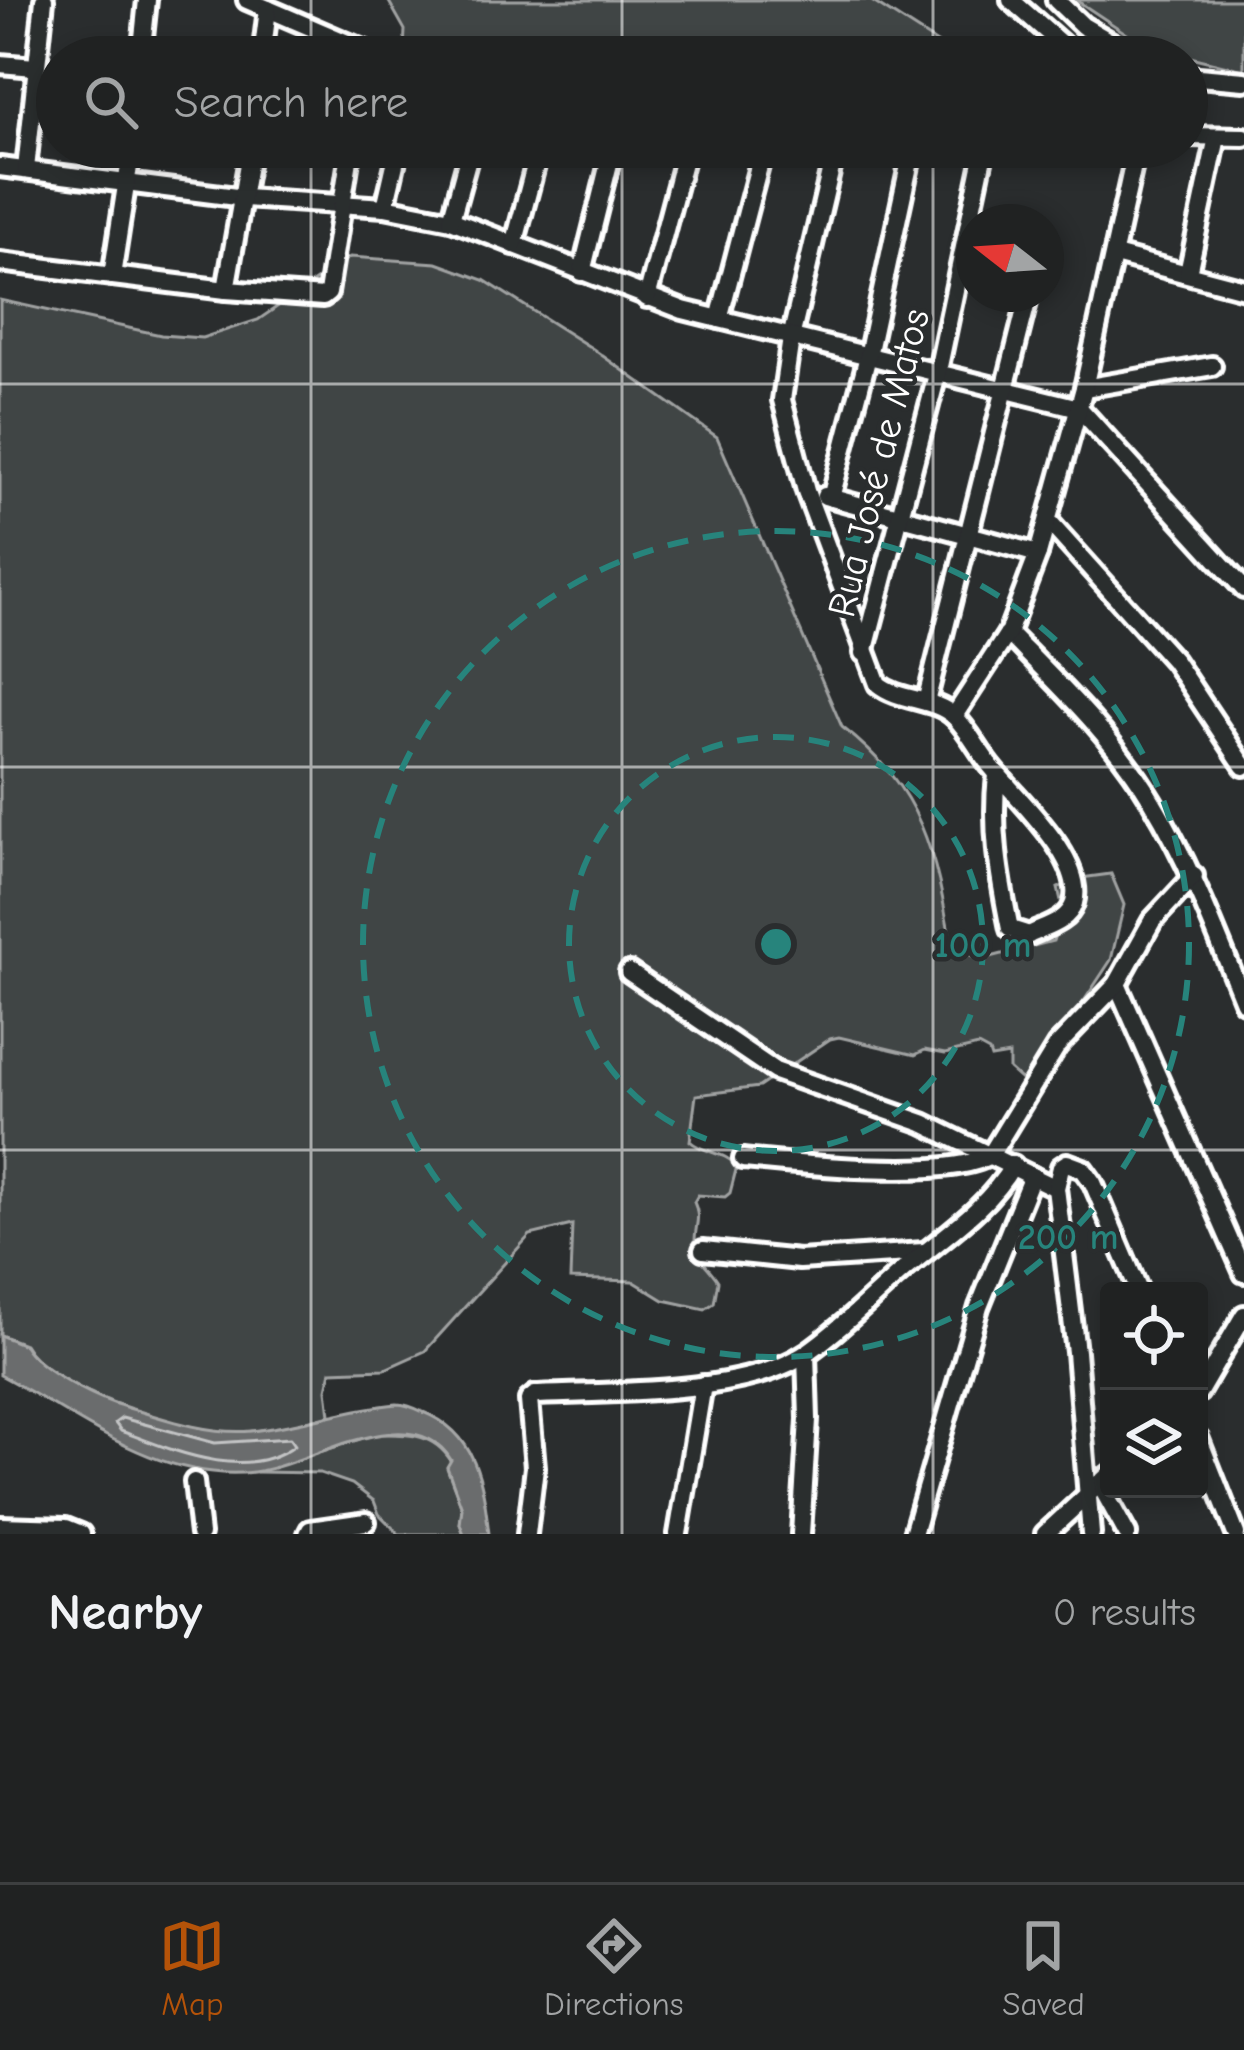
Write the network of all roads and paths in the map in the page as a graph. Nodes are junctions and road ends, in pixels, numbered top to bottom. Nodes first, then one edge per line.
1 (44, 0) edge
2 (147, 0) edge
3 (247, 0) edge
4 (1011, 0) edge
5 (1056, 0) edge
6 (268, 9) junction
7 (39, 36) edge
8 (143, 36) edge
9 (265, 36) edge
10 (328, 36) edge
11 (1052, 36) edge
12 (1100, 36) edge
13 (36, 60) edge
14 (0, 64) edge
15 (35, 68) junction
16 (1208, 78) edge
17 (1244, 81) edge
18 (1244, 136) edge
19 (1208, 137) edge
20 (1216, 137) junction
21 (0, 166) edge
22 (130, 168) edge
23 (248, 168) edge
24 (347, 168) edge
25 (395, 168) edge
26 (465, 168) edge
27 (534, 168) edge
28 (608, 168) edge
29 (681, 168) edge
30 (759, 168) edge
31 (831, 168) edge
32 (908, 168) edge
33 (982, 168) edge
34 (1133, 168) edge
35 (26, 169) junction
36 (128, 183) junction
37 (244, 198) junction
38 (340, 204) junction
39 (385, 207) junction
40 (451, 220) junction
41 (514, 245) junction
42 (1115, 255) junction
43 (0, 262) edge
44 (582, 272) junction
45 (1188, 273) junction
46 (112, 276) junction
47 (1244, 289) edge
48 (226, 290) junction
49 (647, 298) junction
50 (1025, 312) edge
51 (719, 319) junction
52 (791, 338) junction
53 (868, 356) junction
54 (1212, 366) dead end
55 (938, 371) junction
56 (1008, 388) junction
57 (1084, 388) junction
58 (1079, 408) junction
59 (806, 491) junction
60 (831, 498) junction
61 (903, 515) junction
62 (1048, 520) junction
63 (971, 535) junction
64 (1038, 554) junction
65 (1244, 589) edge
66 (1008, 633) junction
67 (864, 654) junction
68 (926, 702) junction
69 (954, 716) junction
70 (1244, 766) edge
71 (997, 775) junction
72 (1194, 876) junction
73 (629, 972) dead end
74 (1117, 984) junction
75 (1244, 1002) edge
76 (991, 1154) junction
77 (743, 1159) dead end
78 (1012, 1165) junction
79 (1032, 1176) junction
80 (1056, 1188) junction
81 (703, 1250) dead end
82 (925, 1252) junction
83 (1244, 1273) edge
84 (1135, 1282) edge
85 (1244, 1315) edge
86 (806, 1354) junction
87 (703, 1385) junction
88 (1200, 1390) edge
89 (1208, 1464) edge
90 (194, 1482) dead end
91 (1099, 1483) edge
92 (366, 1522) dead end
93 (0, 1526) edge
94 (81, 1534) edge
95 (200, 1534) edge
96 (308, 1534) edge
97 (527, 1534) edge
98 (678, 1534) edge
99 (801, 1534) edge
100 (913, 1534) edge
101 (1045, 1534) edge
102 (1091, 1534) edge
103 (1127, 1534) edge
104 (1236, 1534) edge

1 - 7 street
2 - 8 street
3 - 6 street
4 - 11 street
5 - 12 street
6 - 9 street
6 - 10 street
13 - 15 street
14 - 15 street
15 - 35 street
16 - 17 street
18 - 20 street
19 - 20 street
20 - 45 street
21 - 35 street
22 - 36 street
23 - 37 street
24 - 38 street
25 - 39 street
26 - 40 street
27 - 41 street
28 - 44 street
29 - 49 street
30 - 51 street
31 - 52 street
32 - 53 street
33 - 55 street, Rua José de Matos
34 - 42 street
35 - 36 street
36 - 37 street
36 - 46 street
37 - 38 street
37 - 48 street
38 - 39 street
38 - 48 street
39 - 40 street
40 - 41 street
41 - 44 street
42 - 45 street
42 - 57 street
43 - 46 street
44 - 49 street
45 - 47 street
46 - 48 street
49 - 51 street
50 - 56 street
51 - 52 street
52 - 53 street
52 - 59 street
53 - 55 street
53 - 60 street
54 - 57 street
55 - 56 street
55 - 61 street, Rua José de Matos
56 - 58 street
56 - 63 street
57 - 58 street
58 - 62 street
58 - 65 street
59 - 60 street
59 - 67 street
60 - 61 street
61 - 63 street
61 - 67 street, Rua José de Matos
62 - 64 street
62 - 70 street
63 - 64 street
63 - 68 street
64 - 66 street
66 - 69 street
66 - 72 street
67 - 68 street
68 - 69 street
69 - 71 street
71 - 71 street
72 - 74 street
72 - 75 street
73 - 76 street
74 - 76 street
74 - 83 street
76 - 77 street
76 - 78 street
78 - 79 street
78 - 82 street
79 - 80 street
79 - 100 street
80 - 84 street
80 - 91 street
81 - 82 street
82 - 86 street
85 - 88 street
86 - 87 street
86 - 99 street
87 - 97 street
87 - 98 street
89 - 104 street
90 - 95 street
91 - 101 street
91 - 102 street
91 - 103 street
92 - 96 street
93 - 94 street

